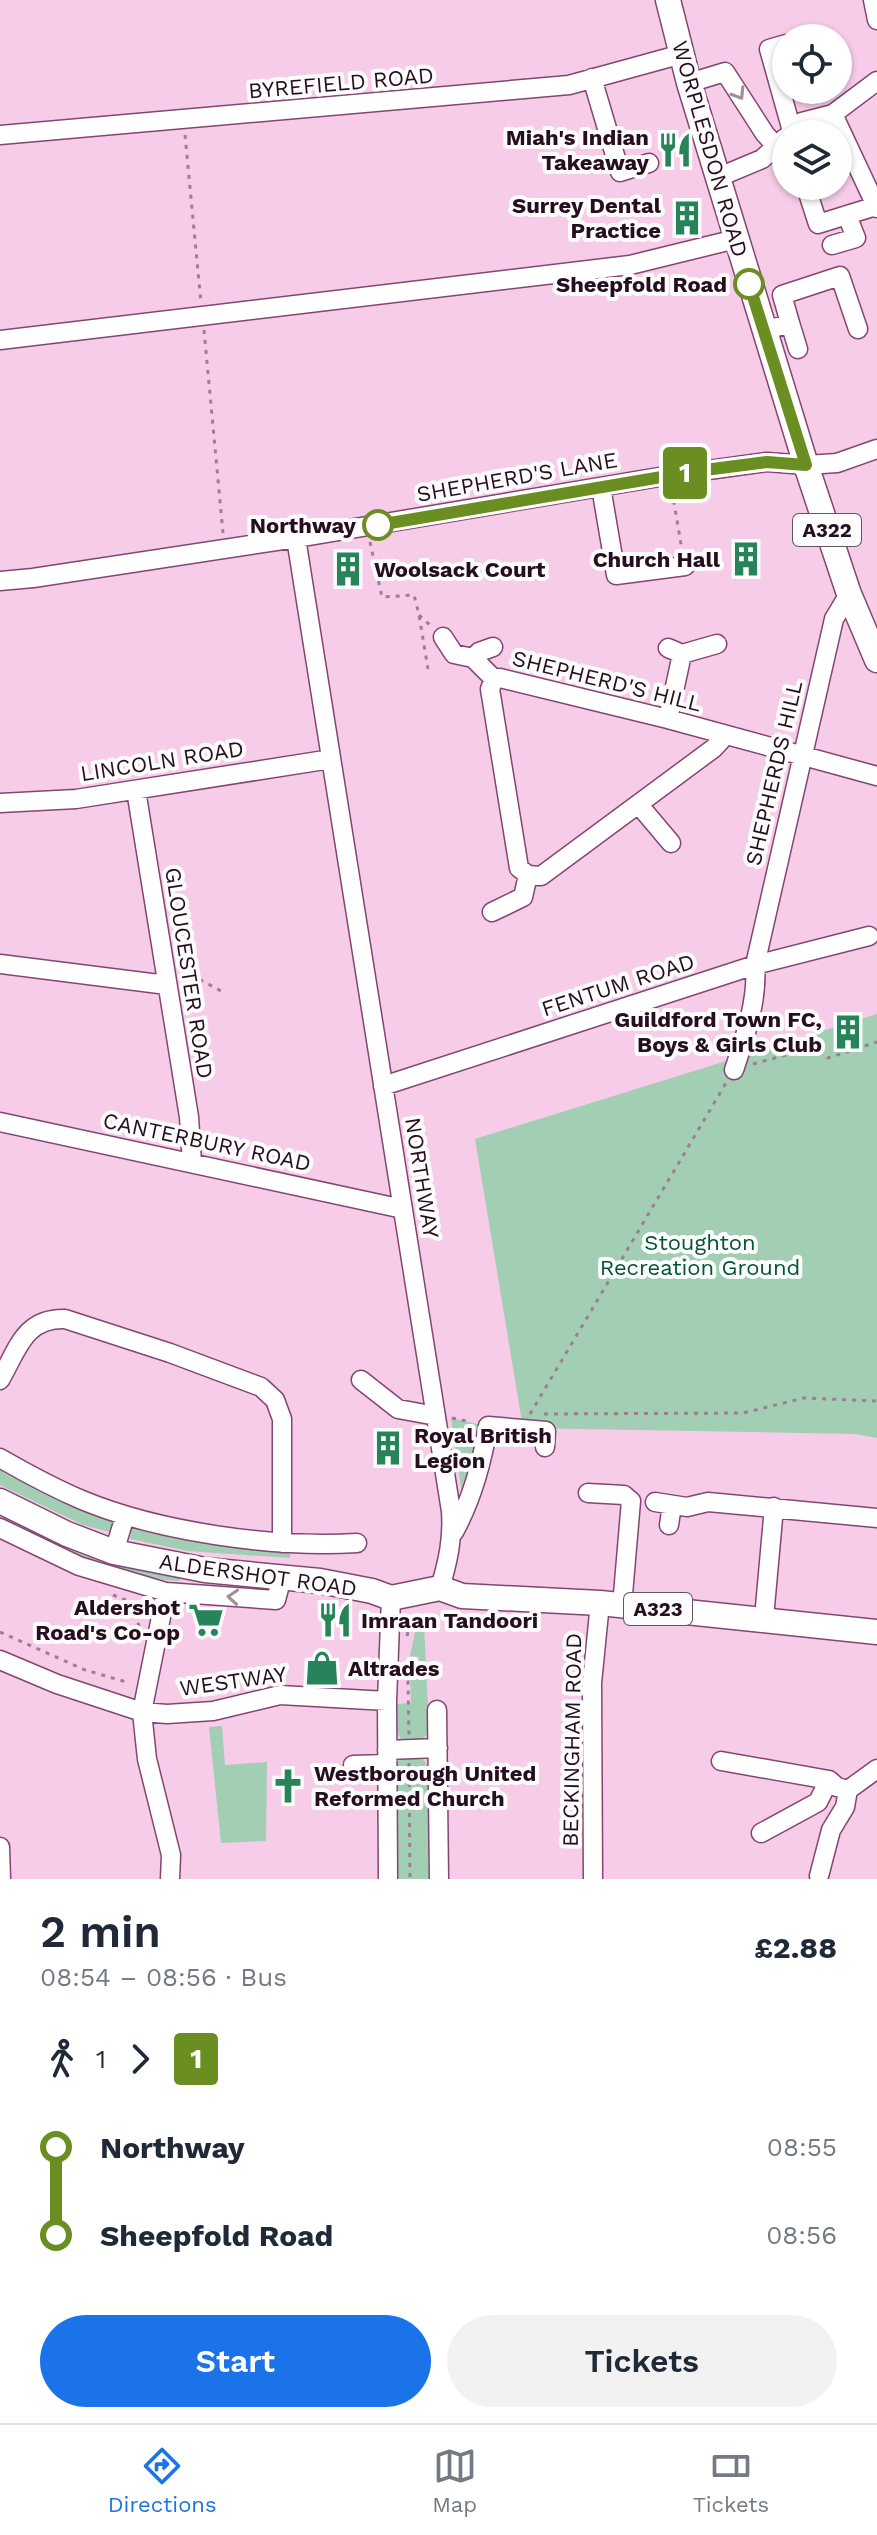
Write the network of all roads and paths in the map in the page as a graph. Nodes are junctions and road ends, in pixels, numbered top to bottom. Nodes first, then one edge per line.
1 (668, 0) edge
2 (873, 0) edge
3 (877, 20) edge
4 (682, 54) junction
5 (592, 78) junction
6 (877, 81) edge
7 (689, 83) junction
8 (833, 114) junction
9 (810, 120) edge
10 (184, 121) junction
11 (0, 135) edge
12 (772, 135) edge
13 (772, 150) edge
14 (649, 163) dead end
15 (868, 168) edge
16 (719, 177) junction
17 (810, 200) edge
18 (876, 207) edge
19 (847, 215) junction
20 (736, 239) junction
21 (832, 245) dead end
22 (202, 315) junction
23 (790, 323) junction
24 (858, 329) dead end
25 (764, 331) junction
26 (0, 340) edge
27 (798, 349) dead end
28 (877, 449) edge
29 (806, 465) junction
30 (669, 475) junction
31 (601, 487) junction
32 (367, 527) junction
33 (296, 538) junction
34 (222, 549) junction
35 (685, 566) joint
36 (0, 581) edge
37 (849, 594) junction
38 (443, 637) dead end
39 (717, 644) dead end
40 (493, 647) dead end
41 (473, 658) junction
42 (877, 660) edge
43 (428, 669) dead end
44 (494, 679) junction
45 (668, 719) junction
46 (725, 736) junction
47 (803, 758) junction
48 (331, 759) junction
49 (877, 776) edge
50 (136, 790) junction
51 (0, 803) edge
52 (639, 805) junction
53 (671, 843) dead end
54 (528, 875) junction
55 (492, 912) dead end
56 (869, 936) dead end
57 (161, 958) junction
58 (0, 964) edge
59 (755, 965) junction
60 (167, 985) junction
61 (223, 992) dead end
62 (877, 1042) edge
63 (734, 1070) junction
64 (383, 1086) junction
65 (1, 1125) edge
66 (192, 1163) junction
67 (403, 1209) junction
68 (0, 1380) edge
69 (361, 1380) dead end
70 (877, 1401) edge
71 (520, 1414) dead end
72 (530, 1414) junction
73 (436, 1416) junction
74 (488, 1426) junction
75 (545, 1447) dead end
76 (0, 1458) edge
77 (588, 1493) dead end
78 (0, 1501) edge
79 (774, 1507) junction
80 (125, 1516) junction
81 (877, 1518) edge
82 (669, 1525) dead end
83 (0, 1528) edge
84 (453, 1534) junction
85 (282, 1543) junction
86 (348, 1543) dead end
87 (114, 1552) junction
88 (282, 1577) junction
89 (440, 1588) junction
90 (166, 1592) junction
91 (391, 1598) junction
92 (611, 1604) junction
93 (764, 1618) junction
94 (0, 1632) edge
95 (877, 1632) edge
96 (0, 1660) edge
97 (139, 1685) dead end
98 (387, 1701) junction
99 (437, 1710) dead end
100 (142, 1712) junction
101 (438, 1748) junction
102 (387, 1757) junction
103 (721, 1761) dead end
104 (353, 1765) dead end
105 (877, 1769) edge
106 (829, 1780) junction
107 (848, 1790) junction
108 (312, 1796) dead end
109 (387, 1796) junction
110 (761, 1833) dead end
111 (0, 1847) edge
112 (819, 1876) dead end
113 (1, 1879) edge
114 (170, 1879) edge
115 (388, 1879) edge
116 (439, 1879) edge
117 (593, 1879) edge

1 - 4 main road, WORPLESDON ROAD / A322
2 - 3 street
4 - 5 street, BYREFIELD ROAD
4 - 7 main road, WORPLESDON ROAD / A322
5 - 10 street, BYREFIELD ROAD
5 - 14 street
6 - 8 street
7 -> 12 street
7 - 16 main road, WORPLESDON ROAD / A322
8 - 9 street
8 - 15 street
10 - 11 street, BYREFIELD ROAD
10 - 22 path
13 - 16 street
15 - 18 street
16 - 20 main road, WORPLESDON ROAD / A322
17 - 19 street
18 - 19 street
19 - 21 street
20 - 22 street
20 - 25 main road, WORPLESDON ROAD / A322
22 - 26 street
22 - 34 path
23 - 24 street
23 - 25 street
23 - 27 street
25 - 29 main road, WORPLESDON ROAD / A322
28 - 29 street, SHEPHERD'S LANE
29 - 30 street, SHEPHERD'S LANE
29 - 37 main road, WORPLESDON ROAD / A322
30 - 31 street, SHEPHERD'S LANE
30 - 35 path
31 - 32 street, SHEPHERD'S LANE
31 - 35 street
32 - 33 street, SHEPHERD'S LANE
32 - 43 path
33 - 34 street, SHEPHERD'S LANE
33 - 48 street, NORTHWAY
34 - 36 street, SHEPHERD'S LANE
37 - 42 main road, WORPLESDON ROAD / A322
37 - 47 street, SHEPHERDS HILL
38 - 41 street
39 - 45 street
40 - 41 street
41 - 44 street
44 - 45 street, SHEPHERD'S HILL
44 - 54 street, SHEPHERD'S HILL
45 - 46 street, SHEPHERD'S HILL
46 - 47 street, SHEPHERD'S HILL
46 - 52 street, SHEPHERD'S HILL
47 - 49 street, SHEPHERD'S HILL
47 - 59 street, SHEPHERDS HILL
48 - 50 street, LINCOLN ROAD
48 - 64 street, NORTHWAY
50 - 51 street, LINCOLN ROAD
50 - 57 street, GLOUCESTER ROAD
52 - 53 street
52 - 54 street, SHEPHERD'S HILL
54 - 55 street
56 - 59 street, FENTUM ROAD
57 - 60 street, GLOUCESTER ROAD
57 - 61 path
58 - 60 street
59 - 63 street, SHEPHERDS HILL
59 - 64 street, FENTUM ROAD
60 - 66 street, GLOUCESTER ROAD
62 - 63 path
63 - 72 path
64 - 67 street, NORTHWAY
65 - 66 street, CANTERBURY ROAD
66 - 67 street, CANTERBURY ROAD
67 - 73 street, NORTHWAY
68 - 85 street
69 - 73 street
70 - 72 path
71 - 72 path
73 - 74 path
73 - 84 street, NORTHWAY
74 - 75 street
74 - 84 street
76 - 80 street, ALDERSHOT ROAD
77 - 92 street, BECKINGHAM ROAD
78 - 87 main road, ALDERSHOT ROAD / A323
79 - 81 street
79 - 82 street
79 - 93 street
80 - 85 street, ALDERSHOT ROAD
80 - 87 street
83 - 90 street, ALDERSHOT ROAD
84 - 89 street, NORTHWAY
85 - 86 street, ALDERSHOT ROAD
87 - 88 main road, ALDERSHOT ROAD / A323
88 -> 90 street, ALDERSHOT ROAD
88 - 91 main road, ALDERSHOT ROAD / A323
89 - 91 main road, ALDERSHOT ROAD / A323
89 - 92 main road, ALDERSHOT ROAD / A323
90 - 100 street
91 - 98 street
92 - 93 main road, ALDERSHOT ROAD / A323
92 - 117 street, BECKINGHAM ROAD
93 - 95 main road, ALDERSHOT ROAD / A323
94 - 97 path
96 - 100 street, WESTWAY
98 - 100 street, WESTWAY
98 - 102 street
99 - 101 street
100 - 114 street
101 - 102 street
101 - 116 street
102 - 104 street
102 - 109 street
103 - 106 street
105 - 107 street
106 - 107 street
106 - 110 street
107 - 112 street
108 - 109 path
109 - 115 street
111 - 113 street

